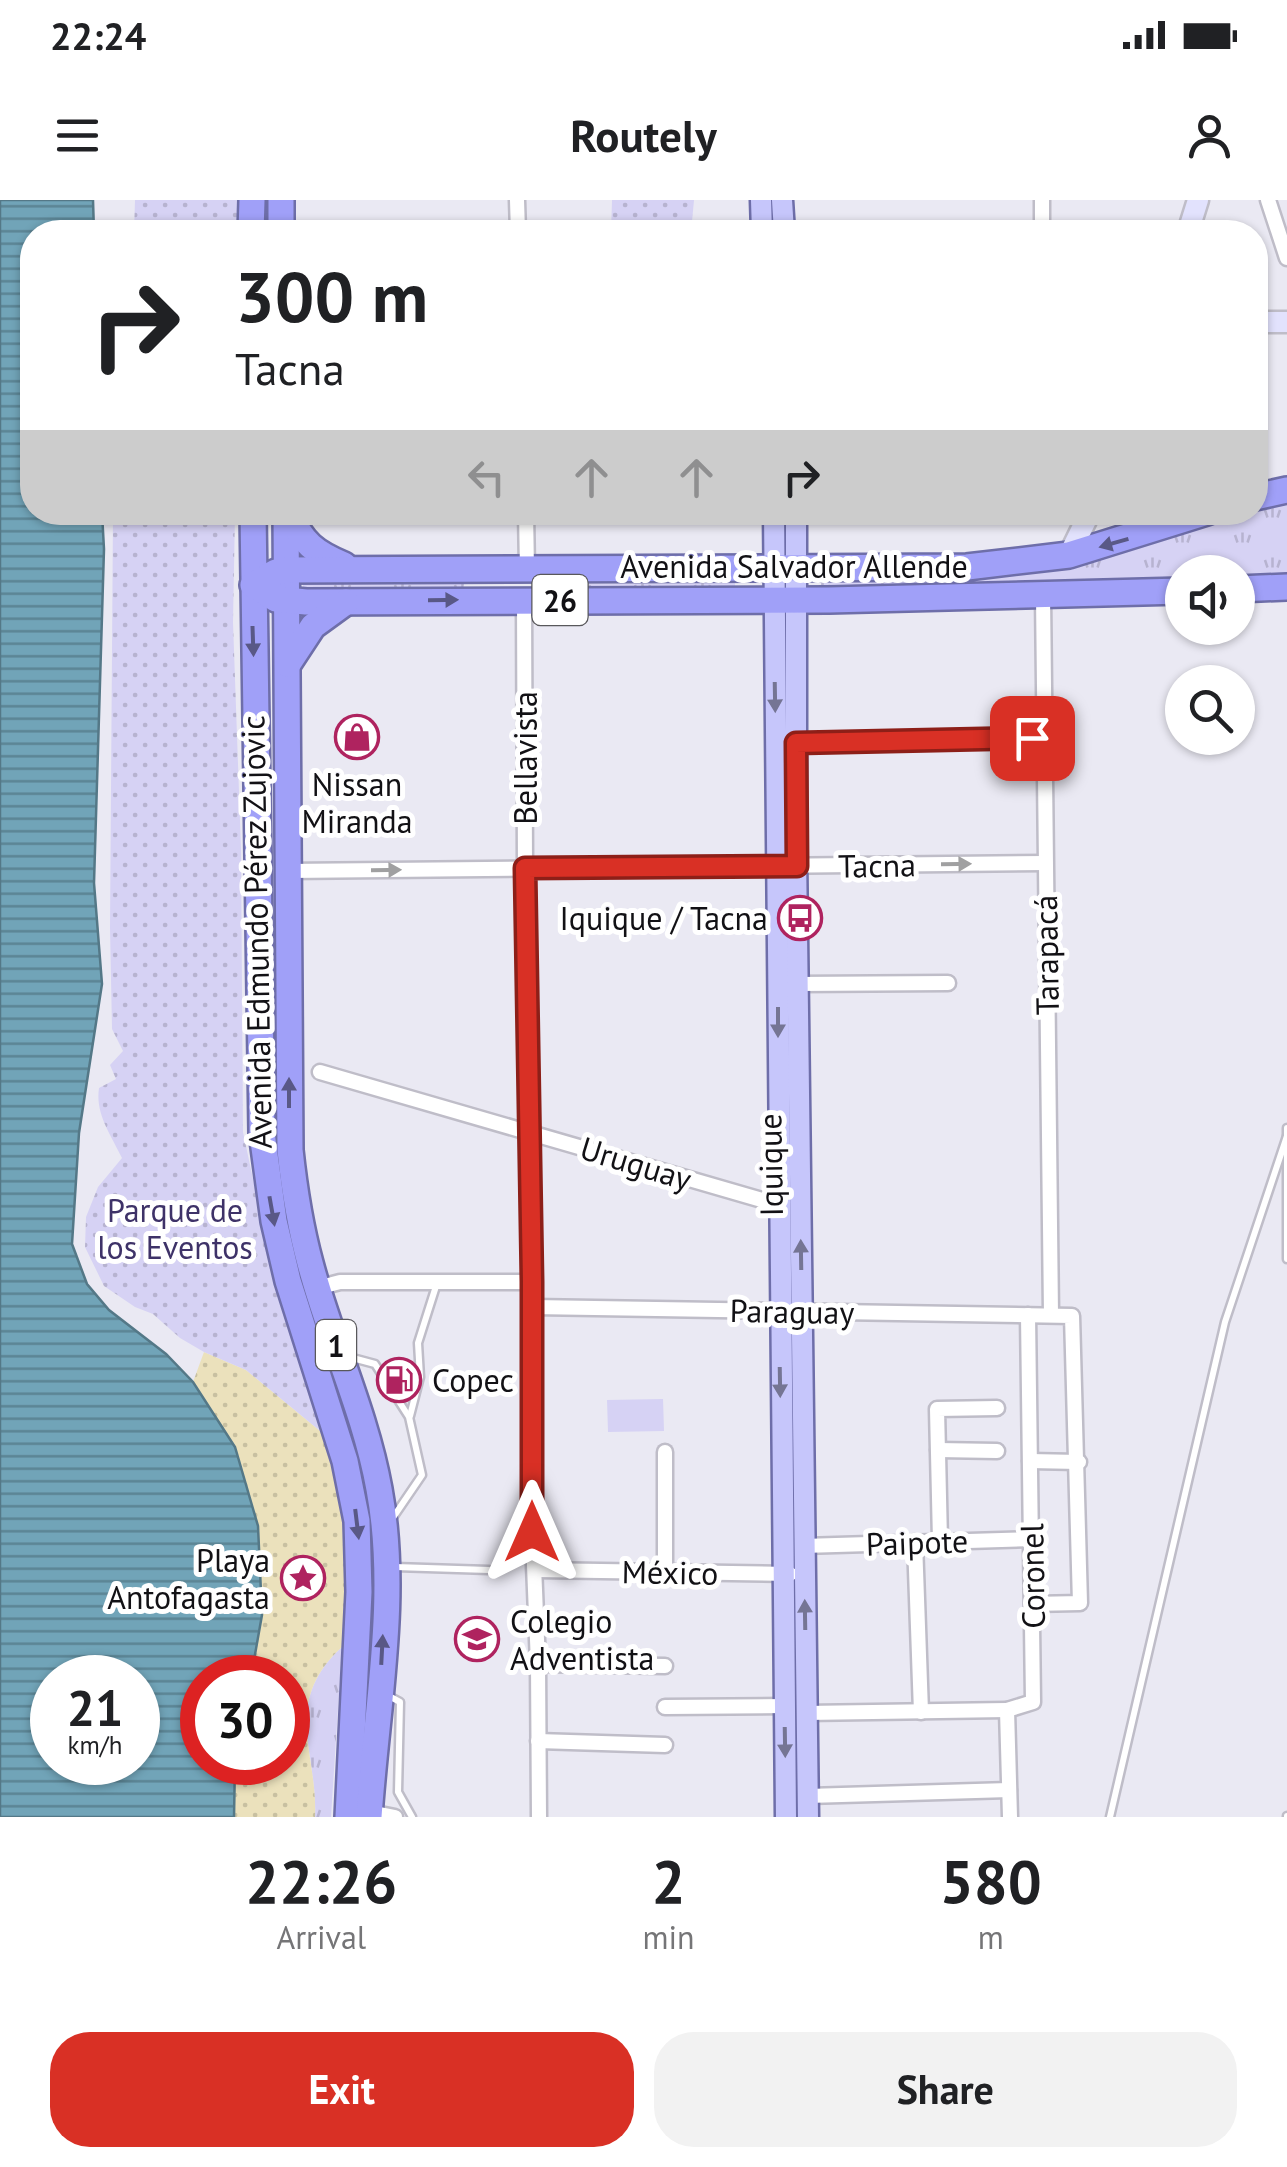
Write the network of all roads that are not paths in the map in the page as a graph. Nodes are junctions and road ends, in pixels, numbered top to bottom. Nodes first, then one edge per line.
1 (1268, 200) edge
2 (1287, 258) edge
3 (253, 525) edge
4 (287, 525) edge
5 (294, 525) edge
6 (526, 525) edge
7 (776, 525) edge
8 (794, 525) edge
9 (1084, 525) edge
10 (1165, 525) edge
11 (1069, 555) junction
12 (287, 570) junction
13 (527, 570) junction
14 (785, 570) junction
15 (369, 571) junction
16 (252, 585) junction
17 (1287, 587) edge
18 (1255, 588) edge
19 (1165, 592) edge
20 (1043, 596) junction
21 (524, 600) junction
22 (785, 600) junction
23 (285, 602) junction
24 (346, 602) junction
25 (286, 669) junction
26 (1044, 738) junction
27 (796, 743) junction
28 (1046, 863) junction
29 (787, 866) junction
30 (525, 868) junction
31 (288, 871) junction
32 (948, 983) dead end
33 (798, 984) junction
34 (320, 1072) dead end
35 (1287, 1128) edge
36 (530, 1131) junction
37 (1286, 1136) edge
38 (779, 1205) junction
39 (1287, 1258) edge
40 (437, 1282) junction
41 (532, 1282) junction
42 (317, 1288) junction
43 (533, 1308) junction
44 (790, 1311) junction
45 (1028, 1314) junction
46 (1051, 1314) junction
47 (338, 1354) junction
48 (997, 1408) dead end
49 (409, 1417) junction
50 (938, 1450) junction
51 (665, 1452) dead end
52 (997, 1452) dead end
53 (1030, 1462) junction
54 (1079, 1462) junction
55 (384, 1530) junction
56 (1032, 1539) junction
57 (940, 1541) junction
58 (915, 1542) junction
59 (803, 1546) junction
60 (386, 1567) junction
61 (488, 1570) dead end
62 (536, 1570) junction
63 (665, 1572) junction
64 (793, 1574) junction
65 (1032, 1604) junction
66 (538, 1664) junction
67 (665, 1666) dead end
68 (380, 1690) junction
69 (785, 1706) junction
70 (665, 1707) dead end
71 (1007, 1710) junction
72 (920, 1712) junction
73 (806, 1713) junction
74 (538, 1741) junction
75 (665, 1745) dead end
76 (1009, 1790) junction
77 (808, 1807) edge
78 (371, 1816) edge
79 (412, 1817) edge
80 (538, 1817) edge
81 (786, 1817) edge
82 (1010, 1817) edge
83 (1110, 1817) edge

1 - 2 street
3 - 16 highway, Avenida Edmundo Pérez Zujovic / 1
4 - 12 highway, Avenida Edmundo Pérez Zujovic / 1
5 - 15 highway
6 - 13 street
7 - 14 main road, Iquique
8 - 14 main road, Iquique
9 - 11 street
10 -> 11 highway, Avenida Salvador Allende / 26
11 - 14 highway, Avenida Salvador Allende / 26
12 - 15 highway, Avenida Salvador Allende / 26
12 - 16 highway
12 - 23 highway, Avenida Edmundo Pérez Zujovic / 1
13 - 14 highway, Avenida Salvador Allende / 26
13 - 15 highway, Avenida Salvador Allende / 26
14 - 22 main road, Iquique
16 - 23 highway
16 -> 78 highway, Avenida Edmundo Pérez Zujovic / 1
17 - 18 highway
19 - 20 highway, Avenida Salvador Allende / 26
20 - 22 highway, Avenida Salvador Allende / 26
20 - 26 street, Tarapacá
21 - 22 highway, Avenida Salvador Allende / 26
24 -> 21 highway, Avenida Salvador Allende / 26
21 - 30 street, Bellavista
22 - 27 main road, Iquique
22 -> 29 main road, Iquique
23 - 24 highway, Avenida Salvador Allende / 26
23 - 25 highway, Avenida Edmundo Pérez Zujovic / 1
24 - 25 highway
25 - 31 highway, Avenida Edmundo Pérez Zujovic / 1
26 - 27 street
26 - 28 street, Tarapacá
27 - 29 main road, Iquique
29 -> 28 street, Tacna
28 - 46 street, Tarapacá
29 - 30 street, Tacna
29 - 33 main road, Iquique
29 -> 38 main road, Iquique
31 -> 30 street, Tacna
30 - 36 street, Bellavista
42 -> 31 highway, Avenida Edmundo Pérez Zujovic / 1
32 - 33 street
44 -> 33 main road, Iquique
34 - 36 street, Uruguay
35 - 37 lane
36 - 38 street, Uruguay
36 - 41 street, Bellavista
37 - 39 lane
37 - 83 lane
38 - 44 main road, Iquique
40 - 41 street
40 - 42 street
40 - 49 lane
41 - 43 street, Bellavista
42 - 47 highway, Avenida Edmundo Pérez Zujovic / 1
43 - 44 street, Paraguay
43 - 62 street, Bellavista
44 - 45 street, Paraguay
44 - 59 main road, Iquique
44 -> 64 main road, Iquique
45 - 46 street, Paraguay
45 - 53 street, Coronel
46 - 54 street
47 - 49 lane
47 - 55 highway, Avenida Edmundo Pérez Zujovic / 1
48 - 50 street
49 - 55 lane
50 - 52 street
50 - 57 street
51 - 63 street
53 - 54 street
53 - 56 street, Coronel
54 - 65 street
55 - 60 highway, Avenida Edmundo Pérez Zujovic / 1
56 - 57 street, Paipote
56 - 65 street, Coronel
57 - 58 street, Paipote
58 - 59 street, Paipote
58 - 72 street
59 - 64 main road, Iquique
60 - 61 lane
68 -> 60 highway, Avenida Edmundo Pérez Zujovic / 1
62 - 63 street, México
62 - 66 street, Bellavista
63 - 64 street, México
64 - 69 main road, Iquique
73 -> 64 main road, Iquique
65 - 71 street, Coronel
66 - 67 street
66 - 74 street, Bellavista
68 - 78 highway, Avenida Edmundo Pérez Zujovic / 1
68 - 79 lane
69 - 70 street
69 -> 81 main road, Iquique
71 - 72 street
71 - 76 street
72 - 73 street
73 - 77 main road, Iquique
74 - 75 street
74 - 80 street, Bellavista
76 - 77 street
76 - 82 street

